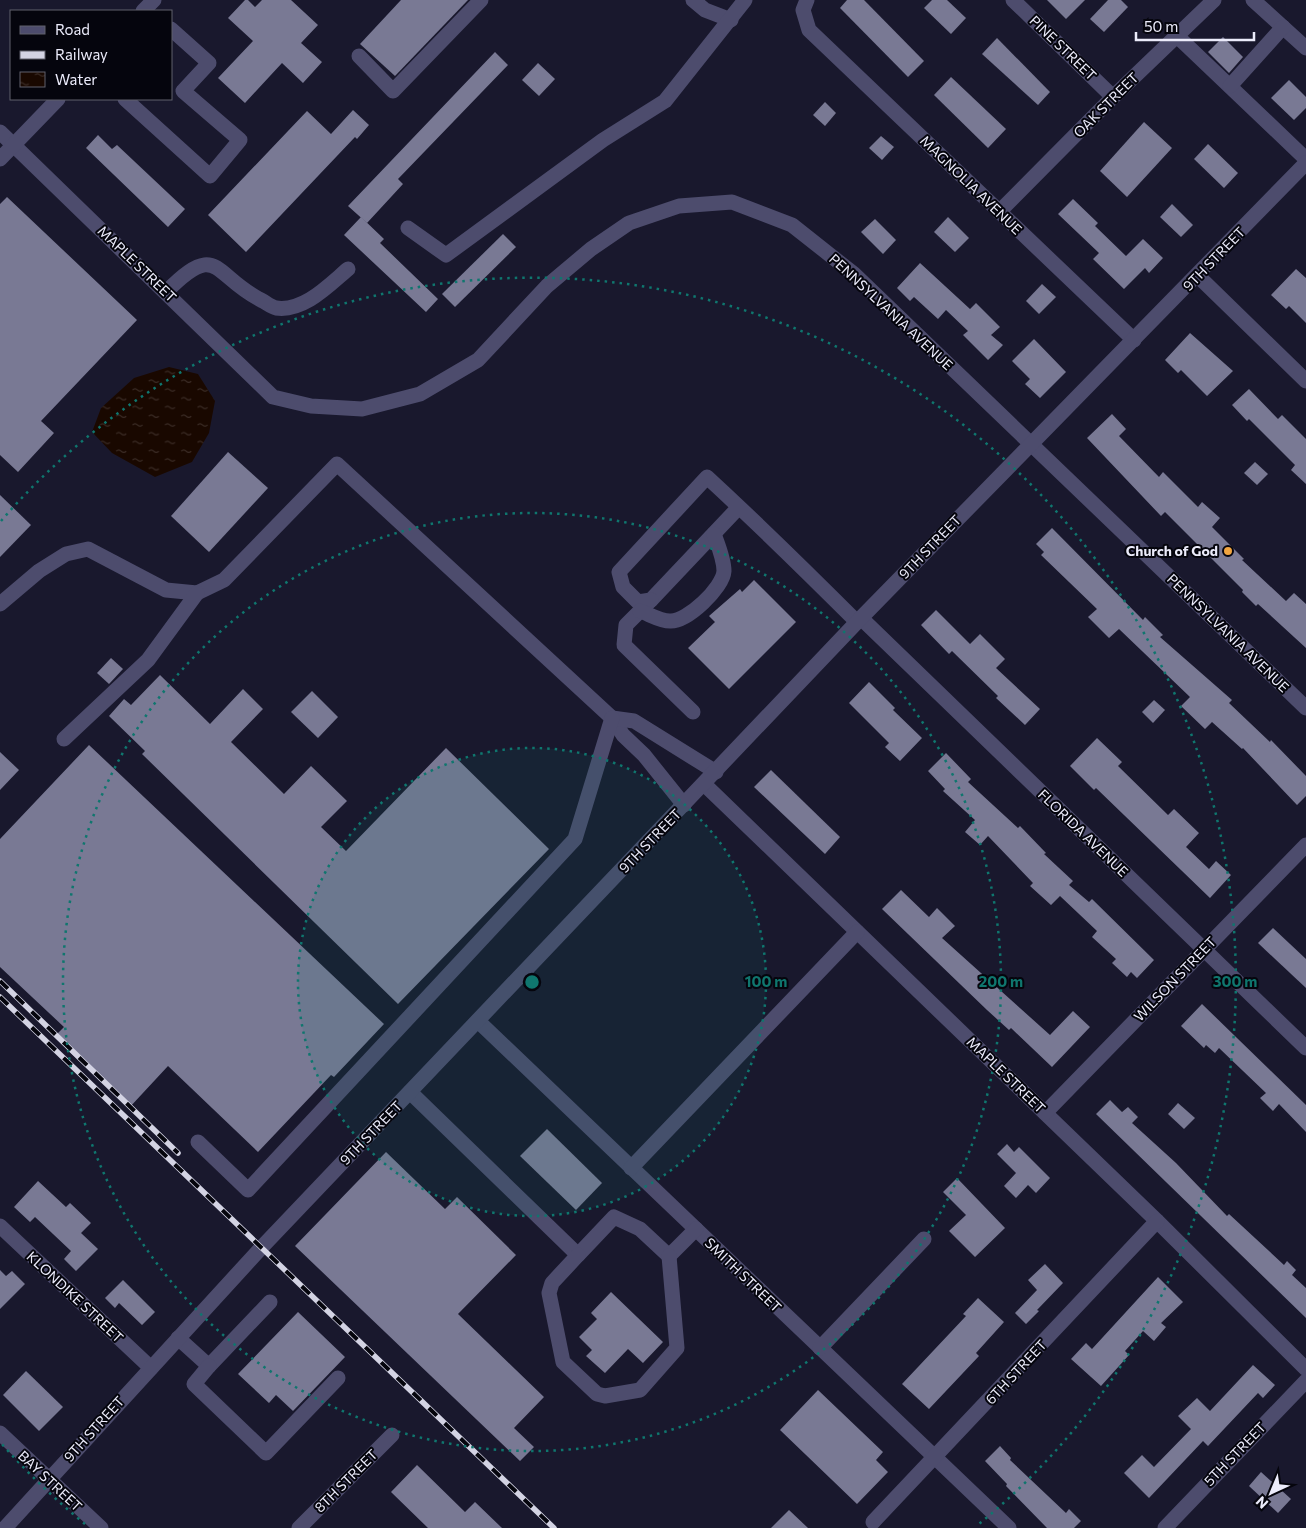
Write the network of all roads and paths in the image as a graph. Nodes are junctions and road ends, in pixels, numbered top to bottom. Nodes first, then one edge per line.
1 (481, 0) edge
2 (693, 0) edge
3 (745, 0) edge
4 (807, 0) edge
5 (1013, 0) edge
6 (1214, 0) edge
7 (1252, 0) edge
8 (731, 20) junction
9 (1283, 27) junction
10 (172, 32) edge
11 (1177, 36) junction
12 (1306, 48) edge
13 (359, 56) dead end
14 (1230, 86) junction
15 (1113, 97) junction
16 (57, 100) edge
17 (126, 100) edge
18 (0, 132) edge
19 (14, 145) junction
20 (0, 159) edge
21 (1306, 159) edge
22 (1306, 163) edge
23 (999, 212) junction
24 (408, 228) dead end
25 (348, 269) dead end
26 (1198, 276) junction
27 (166, 292) junction
28 (1134, 340) junction
29 (1306, 381) edge
30 (274, 396) joint
31 (1030, 443) junction
32 (739, 507) junction
33 (714, 534) junction
34 (197, 593) junction
35 (651, 600) junction
36 (0, 604) edge
37 (640, 611) junction
38 (859, 620) junction
39 (1306, 708) edge
40 (693, 712) dead end
41 (612, 718) junction
42 (64, 739) dead end
43 (716, 772) junction
44 (704, 784) junction
45 (684, 805) junction
46 (1306, 845) edge
47 (857, 932) junction
48 (1203, 949) junction
49 (478, 1021) junction
50 (1306, 1048) edge
51 (410, 1092) junction
52 (1045, 1113) junction
53 (198, 1142) dead end
54 (631, 1168) junction
55 (1157, 1222) junction
56 (0, 1226) edge
57 (696, 1229) junction
58 (924, 1239) dead end
59 (578, 1255) junction
60 (669, 1256) junction
61 (270, 1302) dead end
62 (178, 1338) junction
63 (820, 1348) junction
64 (209, 1366) junction
65 (151, 1368) junction
66 (1306, 1368) edge
67 (338, 1378) dead end
68 (1306, 1381) edge
69 (0, 1433) edge
70 (392, 1435) dead end
71 (935, 1458) junction
72 (48, 1479) junction
73 (873, 1522) dead end
74 (5, 1528) edge
75 (101, 1528) edge
76 (300, 1528) edge
77 (1009, 1528) edge
78 (1164, 1528) edge

1 - 13 street
2 - 8 street
3 - 8 street
4 - 23 street, MAGNOLIA AVENUE
5 - 15 street, PINE STREET
6 - 11 street, OAK STREET
7 - 9 street
8 - 24 street
9 - 12 street
9 - 14 street
10 - 17 street
11 - 14 street
11 - 15 street, OAK STREET
14 - 21 street
15 - 23 street, OAK STREET
16 - 19 street
18 - 19 street, MAPLE STREET
19 - 20 street
19 - 27 street, MAPLE STREET
22 - 26 street, 9TH STREET
23 - 28 street, MAGNOLIA AVENUE
25 - 27 street
26 - 28 street, 9TH STREET
26 - 29 street
27 - 30 street, MAPLE STREET
28 - 31 street, 9TH STREET
30 - 31 street, PENNSYLVANIA AVENUE
31 - 38 street, 9TH STREET
31 - 39 street, PENNSYLVANIA AVENUE
32 - 33 street
32 - 35 street, FLORIDA AVENUE
32 - 38 street, FLORIDA AVENUE
33 - 35 street
33 - 37 street
34 - 36 street
34 - 41 street
34 - 42 street
35 - 37 street
37 - 40 street
38 - 43 street, 9TH STREET
38 - 48 street, FLORIDA AVENUE
41 - 43 street
41 - 45 street
41 - 53 street
43 - 44 street, 9TH STREET
44 - 45 street, 9TH STREET
44 - 47 street, MAPLE STREET
45 - 49 street, 9TH STREET
46 - 48 street, WILSON STREET
47 - 52 street, MAPLE STREET
47 - 54 street
48 - 50 street, FLORIDA AVENUE
48 - 52 street, WILSON STREET
49 - 51 street, 9TH STREET
49 - 54 street, SMITH STREET
51 - 59 street
51 - 62 street, 9TH STREET
52 - 55 street, MAPLE STREET
54 - 57 street, SMITH STREET
55 - 66 street, MAPLE STREET
55 - 71 street, 6TH STREET
56 - 65 street, KLONDIKE STREET
57 - 60 street
57 - 63 street, SMITH STREET
58 - 63 street
59 - 60 street
59 - 60 street
61 - 64 street
62 - 64 street
62 - 65 street, 9TH STREET
63 - 71 street, SMITH STREET
64 - 67 street
65 - 72 street, 9TH STREET
68 - 78 street, 5TH STREET
69 - 72 street, BAY STREET
70 - 76 street, 8TH STREET
71 - 73 street, 6TH STREET
71 - 77 street, SMITH STREET
72 - 74 street, 9TH STREET
72 - 75 street, BAY STREET

